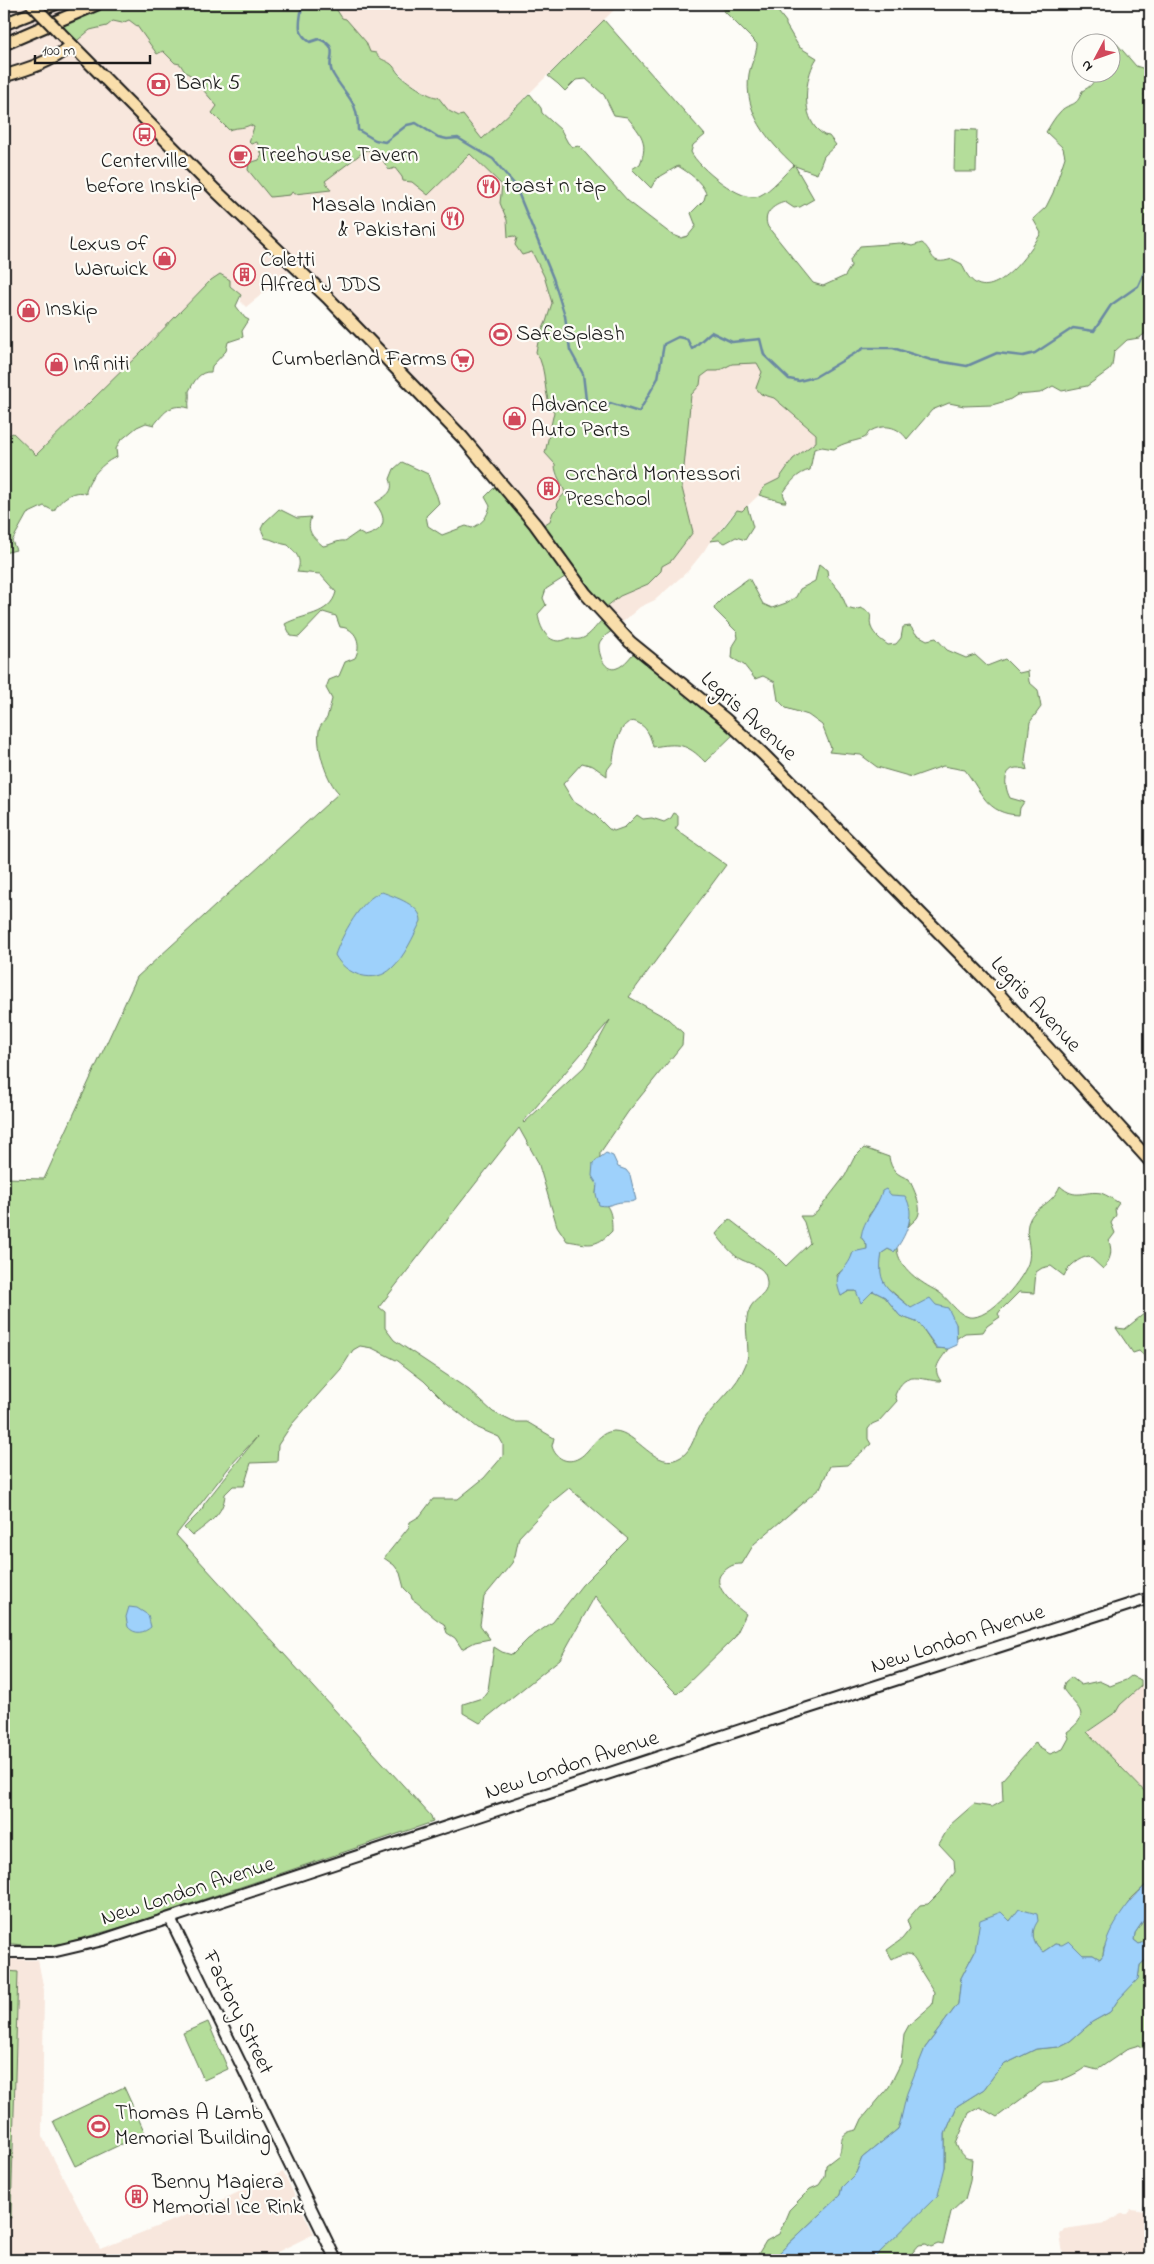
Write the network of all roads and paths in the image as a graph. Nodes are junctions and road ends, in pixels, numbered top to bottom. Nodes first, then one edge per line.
1 (32, 4) edge
2 (55, 4) edge
3 (97, 4) edge
4 (4, 24) edge
5 (4, 44) edge
6 (71, 46) junction
7 (4, 76) edge
8 (1150, 1161) edge
9 (1150, 1598) edge
10 (170, 1918) junction
11 (4, 1952) edge
12 (336, 2260) edge

1 - 6 main road, Legris Avenue, bridge
2 - 4 main road
3 - 5 main road
6 - 7 main road
6 - 8 main road, Legris Avenue
9 - 10 main road, New London Avenue
10 - 11 main road, New London Avenue
10 - 12 main road, Factory Street

